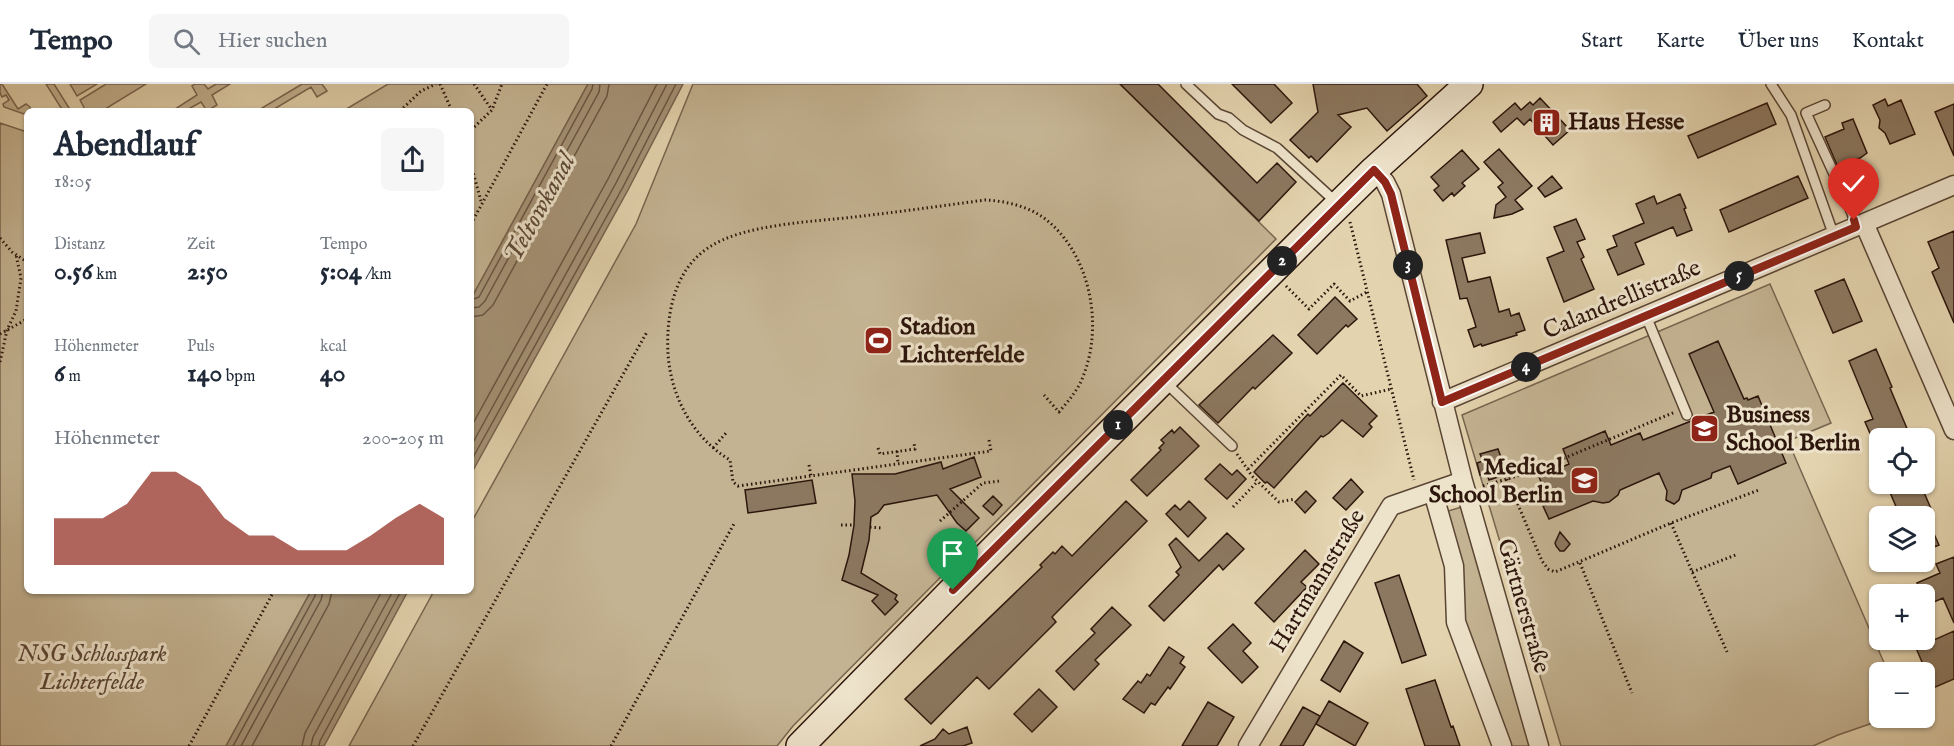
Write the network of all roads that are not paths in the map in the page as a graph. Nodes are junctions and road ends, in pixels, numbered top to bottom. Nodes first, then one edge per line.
1 (1186, 84) edge
2 (1469, 84) edge
3 (1771, 84) edge
4 (1826, 105) dead end
5 (1374, 170) junction
6 (1954, 185) edge
7 (1344, 211) junction
8 (1860, 225) junction
9 (1834, 236) junction
10 (1646, 316) junction
11 (1163, 380) junction
12 (1442, 402) junction
13 (1686, 411) road end
14 (1954, 430) edge
15 (1232, 446) road end
16 (1463, 482) junction
17 (1425, 490) junction
18 (800, 746) edge
19 (1248, 746) edge
20 (1502, 746) edge
21 (1539, 746) edge

1 - 7 lane
2 - 5 street
3 - 9 lane
4 - 8 lane
5 - 7 street
5 - 12 street, Gärtnerstraße
6 - 8 street, Calandrellistraße
7 - 11 street
8 - 9 street, Calandrellistraße
8 - 14 street
9 - 10 street, Calandrellistraße
10 - 12 street, Calandrellistraße
10 - 13 lane
11 - 15 lane
11 - 18 street
12 - 16 street, Gärtnerstraße
16 - 17 street, Hartmannstraße
16 - 21 street, Gärtnerstraße
17 - 19 street, Hartmannstraße
17 - 20 street

